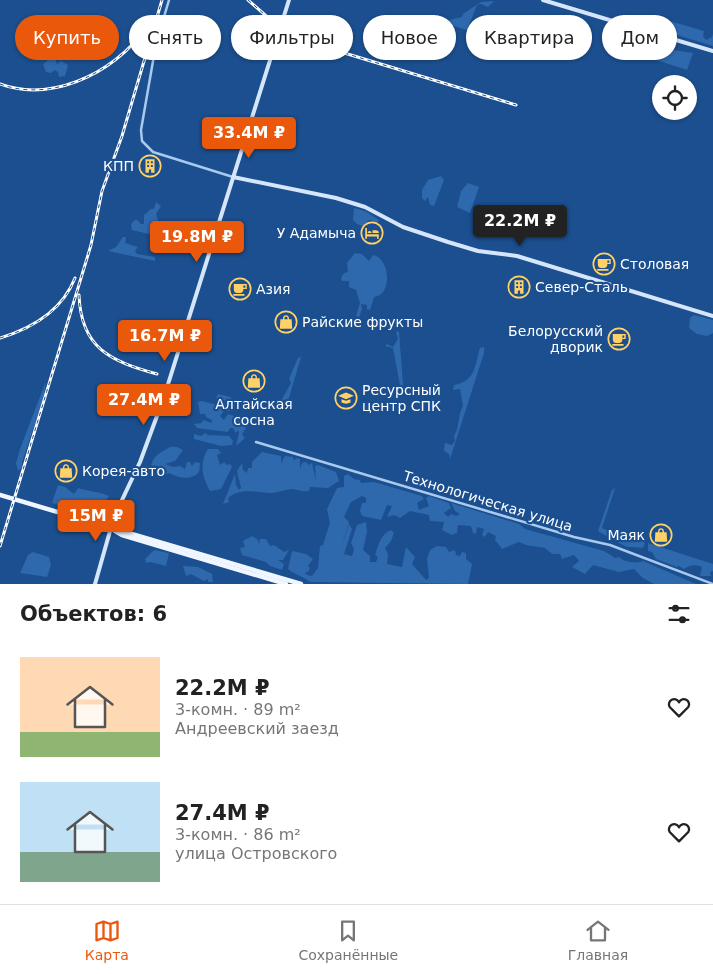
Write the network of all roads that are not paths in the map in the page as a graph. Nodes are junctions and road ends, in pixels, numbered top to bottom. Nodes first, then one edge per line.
1 (168, 0) edge
2 (289, 0) edge
3 (543, 0) edge
4 (713, 51) edge
5 (233, 177) junction
6 (713, 316) edge
7 (256, 442) dead end
8 (0, 495) edge
9 (112, 529) junction
10 (95, 584) edge
11 (286, 584) edge
12 (300, 584) edge
13 (713, 584) edge

1 - 5 street
2 - 5 main road
3 - 4 main road
5 - 6 main road
5 - 9 main road
7 - 13 street, Технологическая улица
8 - 9 main road
9 - 10 main road
9 - 11 main road
9 - 12 main road

